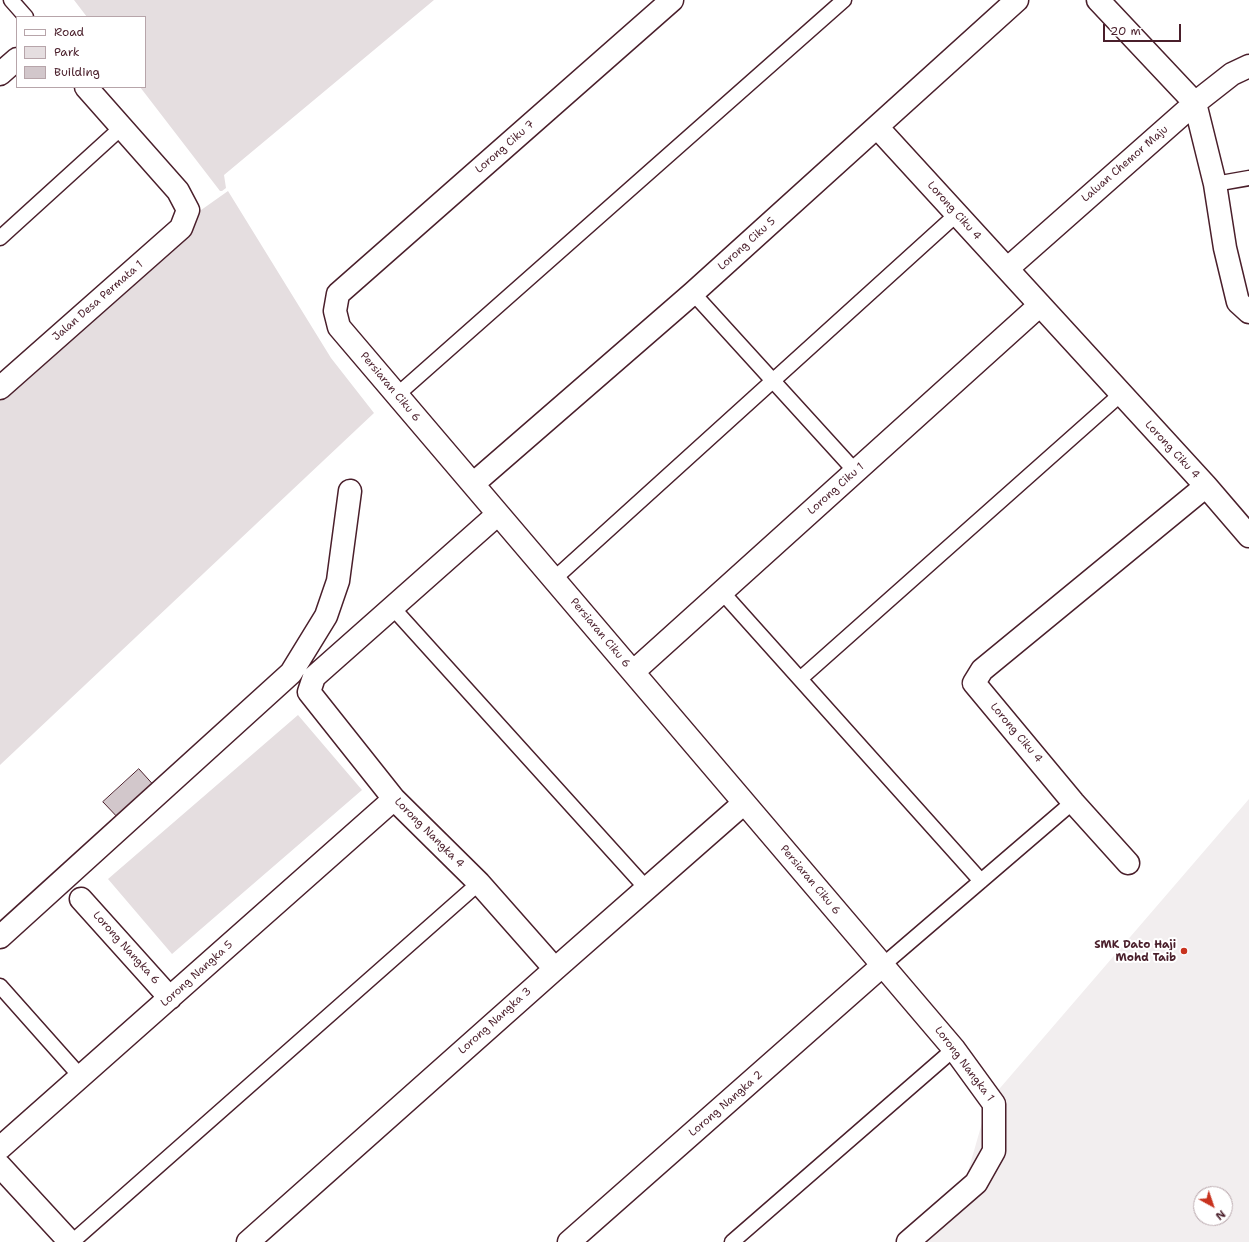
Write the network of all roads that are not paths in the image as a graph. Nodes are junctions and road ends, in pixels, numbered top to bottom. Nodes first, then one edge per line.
1 (11, 0) edge
2 (672, 0) edge
3 (844, 0) edge
4 (1017, 0) edge
5 (1098, 0) edge
6 (25, 16) edge
7 (16, 60) edge
8 (1249, 66) edge
9 (0, 74) edge
10 (87, 88) edge
11 (1195, 103) junction
12 (877, 127) junction
13 (121, 128) junction
14 (1249, 178) edge
15 (1215, 184) junction
16 (957, 214) junction
17 (0, 238) edge
18 (1007, 269) junction
19 (693, 293) junction
20 (338, 294) joint
21 (1040, 306) junction
22 (1249, 312) edge
23 (773, 381) junction
24 (0, 388) edge
25 (1121, 394) junction
26 (397, 395) junction
27 (856, 472) junction
28 (473, 484) junction
29 (1206, 486) junction
30 (350, 491) dead end
31 (498, 514) junction
32 (1249, 536) edge
33 (554, 579) junction
34 (722, 592) junction
35 (392, 607) junction
36 (632, 672) junction
37 (800, 679) junction
38 (394, 799) junction
39 (1073, 802) junction
40 (744, 803) junction
41 (1128, 863) dead end
42 (981, 881) junction
43 (479, 883) junction
44 (647, 889) junction
45 (81, 899) dead end
46 (0, 938) edge
47 (883, 965) junction
48 (555, 969) junction
49 (0, 986) edge
50 (170, 998) junction
51 (954, 1048) junction
52 (81, 1077) junction
53 (0, 1148) edge
54 (0, 1166) edge
55 (71, 1242) edge
56 (248, 1242) edge
57 (569, 1242) edge
58 (732, 1242) edge
59 (908, 1242) edge

1 - 6 lane
2 - 20 street, Lorong Ciku 7
3 - 26 lane
4 - 12 street, Lorong Ciku 5
5 - 11 street
7 - 9 street
8 - 11 street, Laluan Chemor Maju
10 - 13 street
11 - 15 street
11 - 18 street, Laluan Chemor Maju
12 - 16 street, Lorong Ciku 4
12 - 19 street, Lorong Ciku 5
13 - 17 lane
13 - 24 street, Jalan Desa Permata 1
14 - 15 lane
15 - 22 street
16 - 18 street, Lorong Ciku 4
16 - 23 lane
18 - 21 street, Lorong Ciku 4
19 - 23 lane
19 - 28 street, Lorong Ciku 5
20 - 26 street, Persiaran Ciku 6
21 - 25 street, Lorong Ciku 4
21 - 27 street, Lorong Ciku 1
23 - 27 lane
23 - 33 lane
25 - 29 street, Lorong Ciku 4
25 - 37 lane
26 - 28 street, Persiaran Ciku 6
27 - 34 street, Lorong Ciku 1
28 - 31 street, Persiaran Ciku 6
29 - 32 street
29 - 39 street, Lorong Ciku 4
30 - 46 street
31 - 33 street, Persiaran Ciku 6
31 - 35 street
33 - 36 street, Persiaran Ciku 6
34 - 36 street, Lorong Ciku 1
34 - 37 lane
35 - 38 street, Lorong Nangka 4
35 - 44 lane
36 - 40 street, Persiaran Ciku 6
37 - 42 lane
38 - 43 street, Lorong Nangka 4
38 - 50 street, Lorong Nangka 5
39 - 41 street
39 - 42 lane
40 - 44 street, Lorong Nangka 3
40 - 47 street, Persiaran Ciku 6
42 - 47 lane
43 - 48 street, Lorong Nangka 4
43 - 55 lane
44 - 48 street, Lorong Nangka 3
45 - 50 street, Lorong Nangka 6
47 - 51 street, Lorong Nangka 1
47 - 57 street, Lorong Nangka 2
48 - 56 street, Lorong Nangka 3
49 - 52 lane
50 - 52 street, Lorong Nangka 5
51 - 58 lane
51 - 59 street, Lorong Nangka 1
52 - 53 street, Lorong Nangka 5
54 - 55 street

